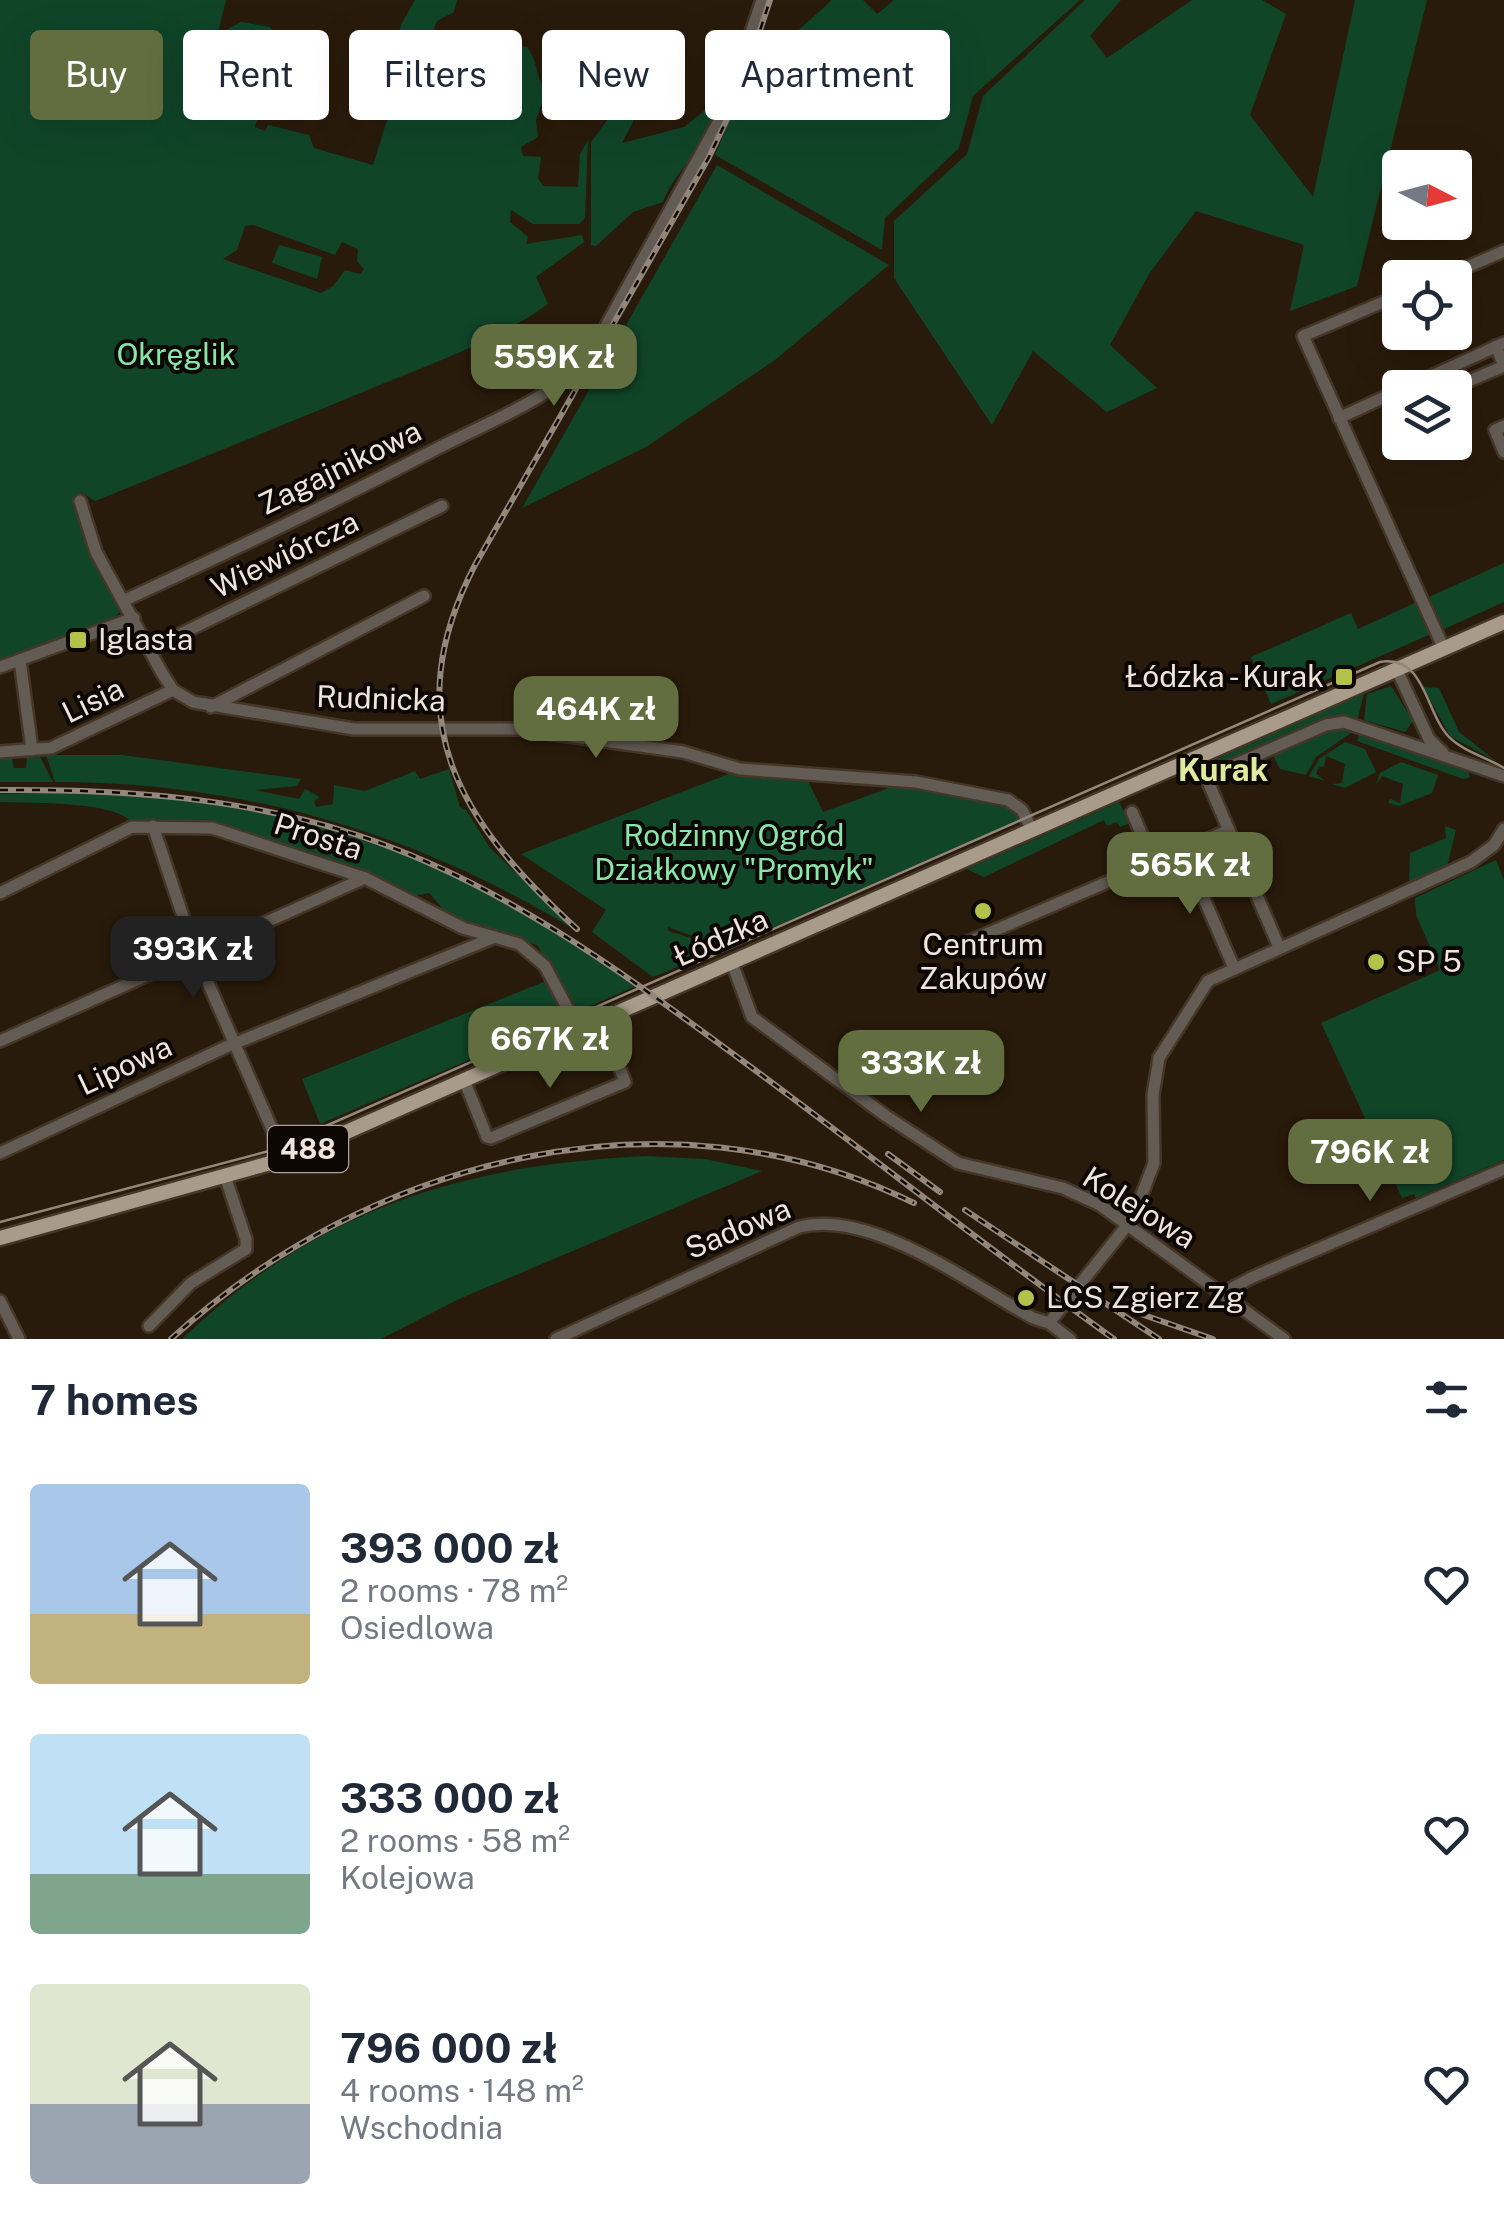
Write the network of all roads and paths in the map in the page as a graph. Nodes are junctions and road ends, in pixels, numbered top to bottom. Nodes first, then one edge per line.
1 (762, 0) edge
2 (1504, 251) edge
3 (1472, 265) edge
4 (1382, 303) edge
5 (1500, 344) edge
6 (1453, 370) edge
7 (1472, 380) edge
8 (1382, 398) edge
9 (1340, 418) junction
10 (1504, 426) edge
11 (1504, 452) edge
12 (80, 501) dead end
13 (442, 506) dead end
14 (424, 596) dead end
15 (125, 600) junction
16 (134, 618) junction
17 (1504, 622) edge
18 (1444, 649) junction
19 (150, 650) junction
20 (20, 660) junction
21 (0, 667) edge
22 (1398, 670) junction
23 (173, 690) junction
24 (211, 707) junction
25 (1426, 732) junction
26 (1396, 738) junction
27 (32, 750) junction
28 (0, 752) edge
29 (1450, 757) junction
30 (1177, 767) junction
31 (1504, 776) edge
32 (1206, 777) junction
33 (1132, 812) dead end
34 (152, 826) junction
35 (1504, 828) edge
36 (1032, 830) junction
37 (1229, 830) junction
38 (1183, 850) junction
39 (1153, 861) junction
40 (365, 878) junction
41 (0, 893) edge
42 (495, 937) junction
43 (1279, 947) junction
44 (961, 950) dead end
45 (195, 953) junction
46 (732, 963) junction
47 (1234, 968) junction
48 (602, 1020) junction
49 (579, 1030) junction
50 (0, 1041) edge
51 (235, 1044) junction
52 (464, 1080) junction
53 (0, 1154) edge
54 (285, 1159) junction
55 (1504, 1169) edge
56 (226, 1178) junction
57 (1128, 1224) junction
58 (0, 1238) edge
59 (1226, 1296) junction
60 (0, 1301) edge
61 (1049, 1322) junction
62 (150, 1326) dead end
63 (19, 1339) edge
64 (556, 1339) edge
65 (1070, 1339) edge
66 (1284, 1339) edge

1 - 15 street, Zagajnikowa
2 - 3 street
4 - 9 street
5 - 6 street
5 - 7 street
8 - 9 street
9 - 18 street
10 - 11 street
12 - 15 street
13 - 19 street, Wiewiórcza
14 - 24 street
15 - 16 street
16 - 19 street
16 - 20 street
17 - 18 main road, Łódzka / 488
18 - 22 main road, Łódzka / 488
19 - 23 street
20 - 21 street
20 - 27 street, Lisia
22 - 25 street
22 - 30 main road, Łódzka / 488
23 - 24 street, Rudnicka
23 - 27 street, Lisia
24 - 36 street, Rudnicka
25 - 26 street
25 - 29 street
26 - 29 street
26 - 32 street
27 - 28 street, Lisia
29 - 31 street
30 - 32 street
30 - 36 main road, Łódzka / 488
32 - 37 street
33 - 39 street
34 - 40 street, Prosta
34 - 41 street, Prosta
34 - 45 street
35 - 43 street
36 - 46 main road, Łódzka / 488
37 - 38 street
37 - 43 street
38 - 39 street
38 - 47 street
39 - 44 street
40 - 42 street, Prosta
40 - 45 street
42 - 49 street, Prosta
42 - 51 street, Lipowa
43 - 47 street
45 - 50 street
45 - 51 street
46 - 48 main road, Łódzka / 488
46 - 57 street, Kolejowa
47 - 57 street
48 - 49 main road, Łódzka / 488
48 - 52 street
49 - 52 main road, Łódzka / 488
51 - 53 street, Lipowa
51 - 54 street
52 - 54 main road, Łódzka / 488
54 - 56 main road, Łódzka / 488
55 - 59 street
56 - 58 main road, Łódzka / 488
56 - 62 street
57 - 59 street, Kolejowa
57 - 61 street
59 - 66 street, Kolejowa
60 - 63 street
61 - 64 street, Sadowa
61 - 65 street, Sadowa

